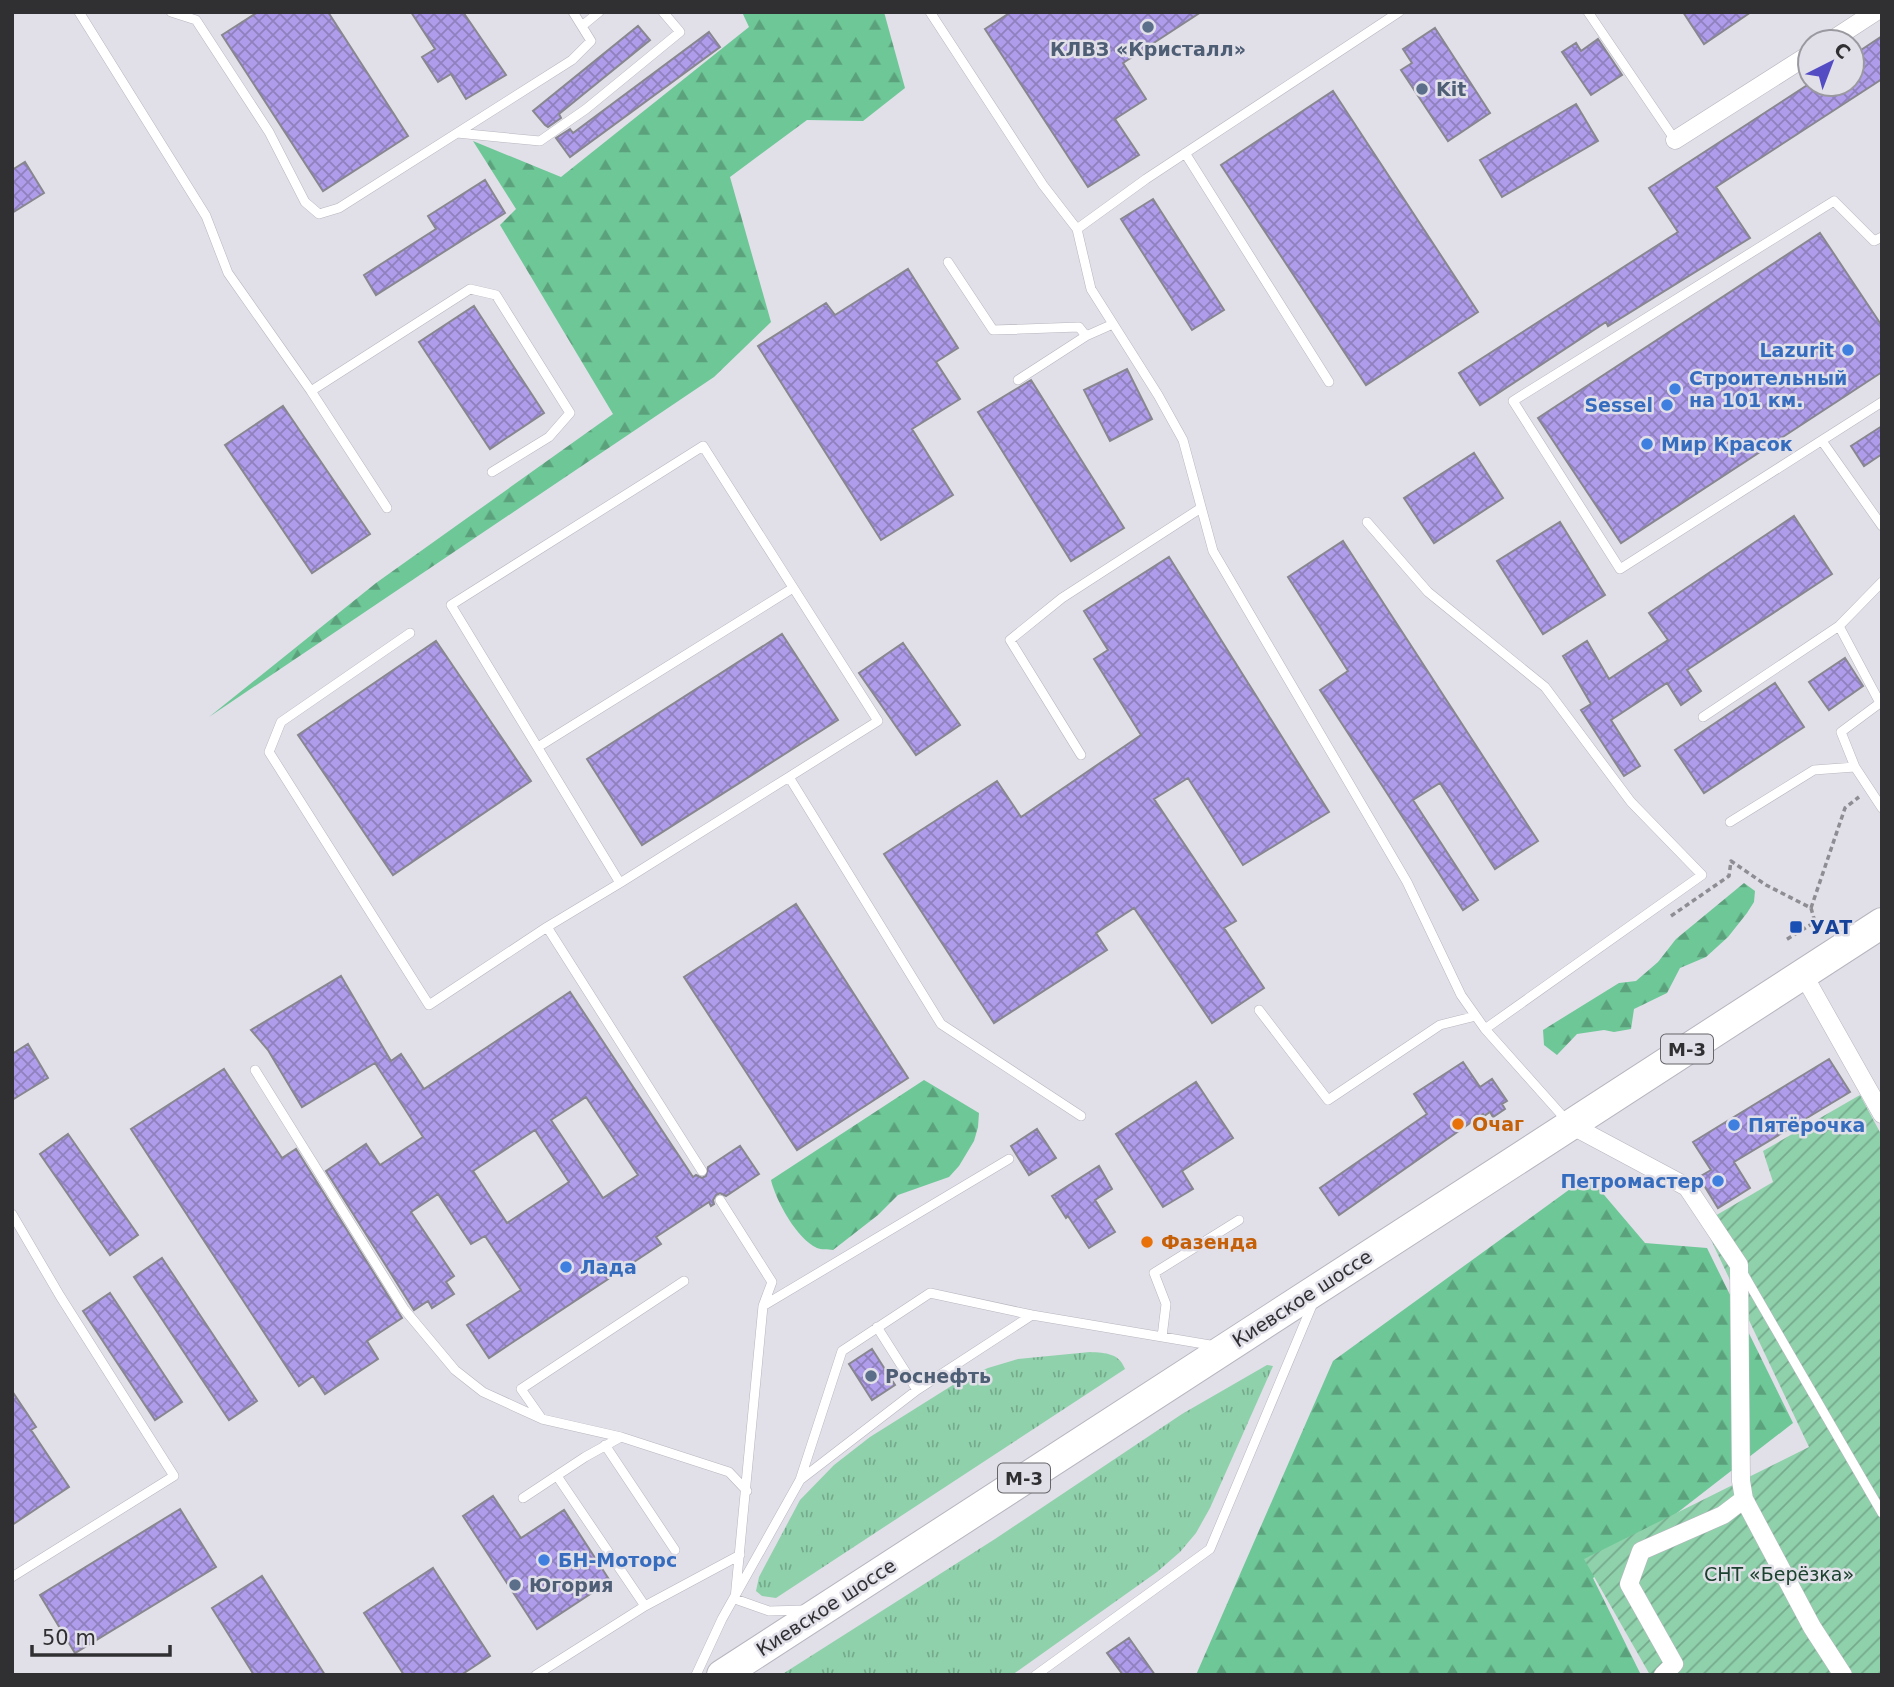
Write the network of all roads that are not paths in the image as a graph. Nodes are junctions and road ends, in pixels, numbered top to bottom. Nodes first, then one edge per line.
1 (79, 12) edge
2 (172, 12) edge
3 (573, 12) edge
4 (599, 12) edge
5 (663, 12) edge
6 (930, 12) edge
7 (1399, 12) edge
8 (1588, 12) edge
9 (1875, 12) edge
10 (582, 26) junction
11 (1850, 28) edge
12 (1796, 63) edge
13 (457, 133) junction
14 (1675, 140) joint
15 (1185, 153) junction
16 (1077, 229) junction
17 (1882, 237) edge
18 (948, 262) dead end
19 (1113, 324) junction
20 (1086, 336) junction
21 (1018, 380) dead end
22 (1329, 382) dead end
23 (311, 391) junction
24 (1882, 402) edge
25 (1822, 441) junction
26 (492, 472) dead end
27 (387, 508) dead end
28 (1201, 508) junction
29 (1367, 522) dead end
30 (1882, 526) edge
31 (1882, 582) edge
32 (793, 588) junction
33 (1839, 626) junction
34 (410, 633) dead end
35 (1881, 704) edge
36 (1703, 717) dead end
37 (538, 747) junction
38 (1081, 755) dead end
39 (1855, 766) junction
40 (789, 777) junction
41 (1882, 808) edge
42 (1730, 822) dead end
43 (620, 883) junction
44 (1882, 923) edge
45 (547, 927) junction
46 (1803, 974) junction
47 (1259, 1010) dead end
48 (1476, 1016) junction
49 (1485, 1029) junction
50 (255, 1070) dead end
51 (1882, 1114) edge
52 (1081, 1116) dead end
53 (1571, 1125) junction
54 (1009, 1159) dead end
55 (702, 1171) dead end
56 (720, 1200) dead end
57 (12, 1214) edge
58 (1239, 1220) dead end
59 (1739, 1265) junction
60 (684, 1281) dead end
61 (1321, 1286) junction
62 (763, 1306) junction
63 (1032, 1315) junction
64 (877, 1327) junction
65 (1162, 1337) junction
66 (1225, 1347) junction
67 (917, 1390) junction
68 (542, 1419) junction
69 (621, 1437) junction
70 (605, 1445) junction
71 (557, 1476) junction
72 (800, 1480) junction
73 (747, 1491) junction
74 (523, 1498) dead end
75 (1744, 1499) junction
76 (1882, 1513) edge
77 (675, 1550) dead end
78 (740, 1555) junction
79 (12, 1577) edge
80 (735, 1599) junction
81 (645, 1606) junction
82 (824, 1609) junction
83 (1672, 1671) edge
84 (536, 1675) edge
85 (696, 1675) edge
86 (722, 1675) edge
87 (1036, 1675) edge
88 (1843, 1675) edge

1 - 23 lane
2 - 13 lane
3 - 10 lane
4 - 10 lane
5 - 13 lane
6 - 16 lane
7 - 15 lane
8 - 14 lane
9 - 11 street
10 - 13 lane
12 - 14 street
15 - 16 lane
15 - 22 lane
16 - 19 lane
17 - 25 lane
18 - 20 lane
19 - 20 lane
19 - 28 lane
20 - 21 lane
23 - 26 lane
23 - 27 lane
24 - 25 lane
25 - 30 lane
28 - 38 lane
28 - 48 lane
29 - 49 lane
31 - 33 lane
32 - 37 lane
32 - 37 lane
32 - 40 lane
33 - 35 lane
33 - 36 lane
34 - 45 lane
35 - 39 lane
37 - 43 lane
39 - 41 lane
39 - 42 lane
40 - 43 lane
40 - 52 lane
43 - 45 lane
44 - 46 highway, Киевское шоссе / М-3
45 - 55 lane
46 - 51 street
46 - 53 highway, Киевское шоссе / М-3
47 - 48 lane
48 - 49 lane
49 - 53 lane
50 - 68 lane
53 - 59 street
53 - 61 highway, Киевское шоссе / М-3
54 - 62 lane
56 - 62 lane
57 - 79 lane
58 - 65 lane
59 - 75 street
59 - 76 lane
60 - 68 lane
61 - 66 highway, Киевское шоссе / М-3
61 - 87 lane
62 - 73 lane
63 - 64 lane
63 - 65 lane
63 - 67 lane
64 - 67 lane
64 - 72 lane
65 - 66 lane
66 - 82 highway, Киевское шоссе / М-3
67 - 72 lane
68 - 69 lane
69 - 70 lane
69 - 73 lane
70 - 71 lane
70 - 77 lane
71 - 74 lane
71 - 81 lane
72 - 80 lane
73 - 78 lane
75 - 83 street
75 - 88 street
78 - 80 lane
78 - 81 lane
80 - 82 lane
80 - 85 lane
81 - 84 lane
82 - 86 highway, Киевское шоссе / М-3

